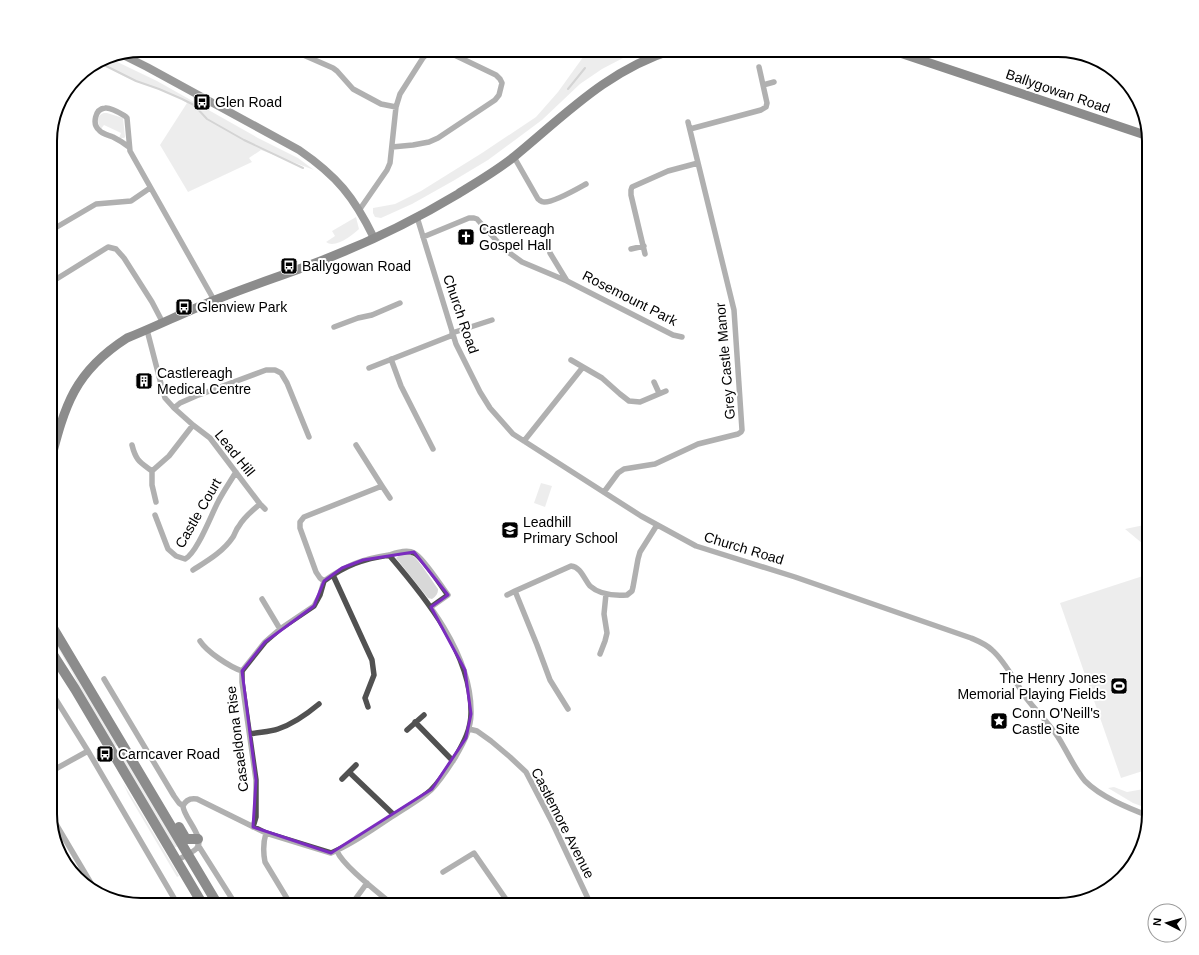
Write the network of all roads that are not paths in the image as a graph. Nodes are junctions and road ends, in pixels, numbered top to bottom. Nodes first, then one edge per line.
1 (308, 57) edge
2 (424, 57) edge
3 (459, 57) edge
4 (650, 57) edge
5 (912, 57) edge
6 (129, 58) edge
7 (759, 67) dead end
8 (774, 82) dead end
9 (763, 85) junction
10 (396, 107) junction
11 (688, 122) dead end
12 (690, 129) junction
13 (1141, 134) edge
14 (129, 147) junction
15 (392, 147) junction
16 (514, 157) junction
17 (698, 162) junction
18 (586, 184) dead end
19 (150, 188) junction
20 (360, 209) junction
21 (416, 217) junction
22 (57, 227) edge
23 (423, 237) junction
24 (374, 238) junction
25 (644, 246) junction
26 (631, 249) dead end
27 (550, 253) dead end
28 (645, 254) dead end
29 (57, 279) edge
30 (567, 281) junction
31 (214, 300) junction
32 (400, 303) dead end
33 (492, 320) dead end
34 (162, 322) junction
35 (334, 327) dead end
36 (147, 330) junction
37 (453, 334) junction
38 (682, 337) dead end
39 (391, 360) junction
40 (571, 360) dead end
41 (583, 367) junction
42 (370, 368) dead end
43 (654, 382) dead end
44 (666, 391) dead end
45 (659, 393) junction
46 (174, 408) junction
47 (193, 425) junction
48 (310, 437) dead end
49 (57, 440) edge
50 (524, 441) junction
51 (132, 445) dead end
52 (356, 445) dead end
53 (433, 448) dead end
54 (152, 471) junction
55 (236, 472) junction
56 (382, 486) junction
57 (604, 492) junction
58 (390, 498) dead end
59 (156, 502) dead end
60 (260, 504) junction
61 (265, 509) dead end
62 (155, 515) dead end
63 (657, 525) junction
64 (389, 554) junction
65 (192, 570) dead end
66 (333, 575) junction
67 (324, 581) junction
68 (515, 591) junction
69 (507, 594) dead end
70 (606, 594) junction
71 (262, 599) dead end
72 (431, 607) junction
73 (280, 629) junction
74 (57, 635) edge
75 (200, 641) dead end
76 (600, 654) dead end
77 (57, 661) edge
78 (242, 671) junction
79 (57, 674) edge
80 (104, 678) dead end
81 (57, 701) edge
82 (319, 704) dead end
83 (368, 707) dead end
84 (568, 709) dead end
85 (424, 715) dead end
86 (416, 722) junction
87 (469, 729) junction
88 (407, 730) dead end
89 (250, 734) junction
90 (116, 735) junction
91 (106, 742) junction
92 (88, 751) junction
93 (453, 761) junction
94 (356, 765) dead end
95 (57, 768) edge
96 (349, 772) junction
97 (342, 778) dead end
98 (183, 806) junction
99 (1142, 813) edge
100 (394, 815) junction
101 (253, 827) junction
102 (59, 829) edge
103 (266, 833) junction
104 (198, 842) junction
105 (337, 851) junction
106 (187, 854) junction
107 (176, 860) junction
108 (443, 872) dead end
109 (89, 879) edge
110 (367, 883) junction
111 (174, 898) edge
112 (199, 898) edge
113 (214, 898) edge
114 (232, 898) edge
115 (288, 898) edge
116 (356, 898) edge
117 (385, 898) edge
118 (505, 898) edge
119 (588, 898) edge

1 - 10 street
2 - 10 street
3 - 15 street
4 - 16 main road
5 - 13 main road, Ballygowan Road
6 - 20 street
7 - 9 street
8 - 9 street
9 - 12 street
10 - 15 street
11 - 12 street, Grey Castle Manor
12 - 17 street, Grey Castle Manor
14 - 14 street
14 - 19 street
15 - 20 street
16 - 18 street
16 - 21 main road
17 - 25 street
17 - 57 street, Grey Castle Manor
19 - 22 street
19 - 31 street
20 - 24 street
21 - 23 street, Church Road
21 - 24 main road
23 - 30 street, Rosemount Park
23 - 37 street, Church Road
24 - 31 main road
25 - 26 street
25 - 28 street
27 - 30 street, Rosemount Park
29 - 34 street
30 - 38 street, Rosemount Park
31 - 34 main road
32 - 35 street
33 - 37 street
34 - 36 main road
36 - 46 street, Lead Hill
36 - 49 main road
37 - 39 street
37 - 50 street, Church Road
39 - 42 street
39 - 53 street
40 - 41 street
41 - 45 street
41 - 50 street
43 - 45 street
44 - 45 street
46 - 47 street, Lead Hill
46 - 48 street
47 - 54 street
47 - 55 street, Lead Hill
50 - 57 street, Church Road
51 - 54 street
52 - 56 street
54 - 59 street
55 - 60 street, Lead Hill
55 - 62 street, Castle Court
56 - 58 street
56 - 67 street
57 - 63 street, Church Road
60 - 61 street, Lead Hill
60 - 65 street
63 - 70 street
63 - 99 street, Church Road
64 - 66 street
64 - 72 street
64 - 72 street
66 - 67 street
66 - 83 street
67 - 73 street, Casaeldona Rise
68 - 69 street
68 - 70 street
68 - 84 street
70 - 76 street
71 - 73 street
72 - 87 street
73 - 78 street, Casaeldona Rise
74 - 90 highway
75 - 78 street
77 - 91 highway
78 - 89 street, Casaeldona Rise
79 - 91 highway
80 - 98 street
81 - 92 street
82 - 89 street
85 - 86 street
86 - 88 street
86 - 93 street
87 - 93 street
87 - 119 street, Castlemore Avenue
89 - 101 street, Casaeldona Rise
90 - 104 highway
90 - 106 highway
91 - 107 highway
92 - 95 street
92 - 111 street
93 - 100 street
94 - 96 street
96 - 97 street
96 - 100 street
98 - 101 street
98 - 104 street
100 - 105 street
101 - 103 street
102 - 109 street
103 - 105 street
103 - 115 street
104 - 106 street
104 - 114 street
105 - 110 street
106 - 107 street
106 - 113 highway
107 - 112 highway
108 - 118 street
110 - 116 street
110 - 117 street

